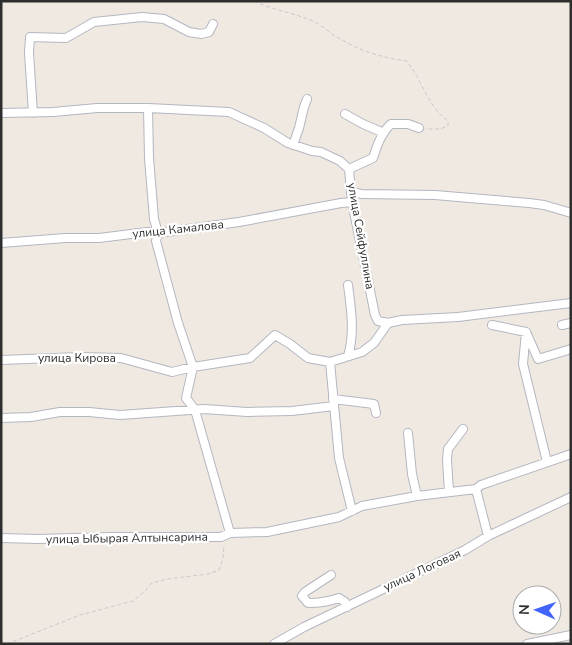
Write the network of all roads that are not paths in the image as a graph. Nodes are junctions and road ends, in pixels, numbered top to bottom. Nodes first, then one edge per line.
1 (213, 24) dead end
2 (307, 99) dead end
3 (148, 108) junction
4 (1, 113) edge
5 (33, 113) junction
6 (345, 114) dead end
7 (420, 128) road end
8 (384, 133) junction
9 (293, 145) junction
10 (349, 169) junction
11 (351, 191) junction
12 (352, 202) junction
13 (571, 213) edge
14 (158, 233) junction
15 (1, 243) edge
16 (348, 284) dead end
17 (571, 304) edge
18 (388, 323) junction
19 (571, 323) edge
20 (492, 325) dead end
21 (562, 325) dead end
22 (526, 332) junction
23 (571, 349) edge
24 (348, 356) junction
25 (1, 360) edge
26 (330, 362) junction
27 (194, 367) junction
28 (333, 402) junction
29 (195, 410) junction
30 (376, 413) dead end
31 (1, 418) edge
32 (463, 429) dead end
33 (408, 433) dead end
34 (571, 454) edge
35 (547, 462) junction
36 (476, 489) junction
37 (449, 492) junction
38 (417, 496) junction
39 (571, 497) edge
40 (352, 511) junction
41 (230, 533) junction
42 (488, 536) junction
43 (1, 538) edge
44 (331, 575) dead end
45 (347, 607) junction
46 (571, 635) edge
47 (274, 644) edge
48 (528, 644) edge

1 - 5 street
2 - 9 street
3 - 5 street, улица Сейфуллина
3 - 9 street, улица Сейфуллина
3 - 14 street
4 - 5 street, улица Сейфуллина
6 - 8 street
7 - 8 street
8 - 10 street
9 - 10 street, улица Сейфуллина
10 - 11 street, улица Сейфуллина
11 - 12 street, улица Сейфуллина
11 - 13 street
12 - 14 street, улица Камалова
12 - 18 street, улица Сейфуллина
14 - 15 street, улица Камалова
14 - 27 street
16 - 24 street
17 - 18 street
18 - 24 street
19 - 21 street
20 - 22 street
22 - 23 street
22 - 35 street
24 - 26 street
25 - 27 street, улица Кирова
26 - 27 street, улица Кирова
26 - 28 street
27 - 29 street
28 - 29 street
28 - 30 street
28 - 40 street
29 - 31 street
29 - 41 street
32 - 37 street
33 - 38 street
34 - 35 street, улица Ыбырая Алтынсарина
35 - 36 street, улица Ыбырая Алтынсарина
36 - 37 street, улица Ыбырая Алтынсарина
36 - 42 street
37 - 38 street, улица Ыбырая Алтынсарина
38 - 40 street, улица Ыбырая Алтынсарина
39 - 42 street, улица Логовая
40 - 41 street, улица Ыбырая Алтынсарина
41 - 43 street, улица Ыбырая Алтынсарина
42 - 45 street, улица Логовая
44 - 45 street
45 - 47 street, улица Логовая
46 - 48 street

